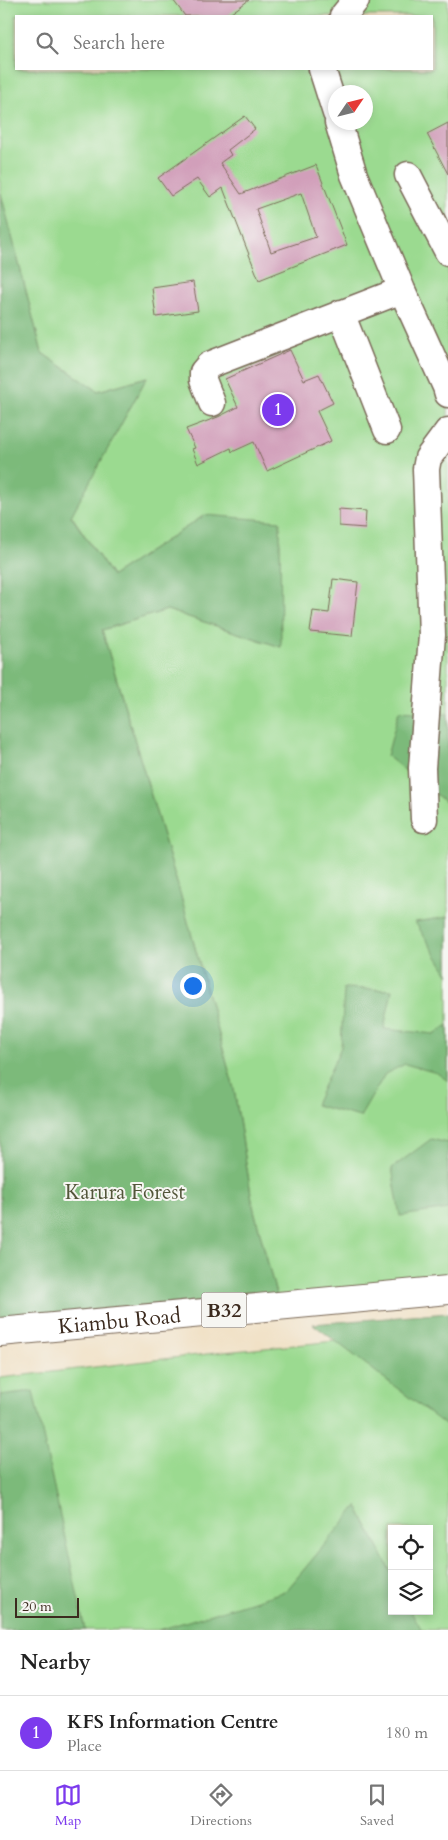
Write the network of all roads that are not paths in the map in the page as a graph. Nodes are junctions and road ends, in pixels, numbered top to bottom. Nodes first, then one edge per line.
1 (356, 0) edge
2 (344, 15) edge
3 (322, 70) edge
4 (328, 88) edge
5 (340, 130) edge
6 (408, 175) dead end
7 (448, 252) edge
8 (402, 290) junction
9 (341, 313) junction
10 (448, 394) edge
11 (212, 403) dead end
12 (387, 430) dead end
13 (448, 431) edge
14 (424, 819) dead end
15 (448, 1290) edge
16 (0, 1332) edge

1 - 2 lane
3 - 4 lane
5 - 8 lane
6 - 7 lane
8 - 9 lane
8 - 10 lane
9 - 11 lane
9 - 12 lane
13 - 14 lane
15 - 16 highway, Kiambu Road / B32

